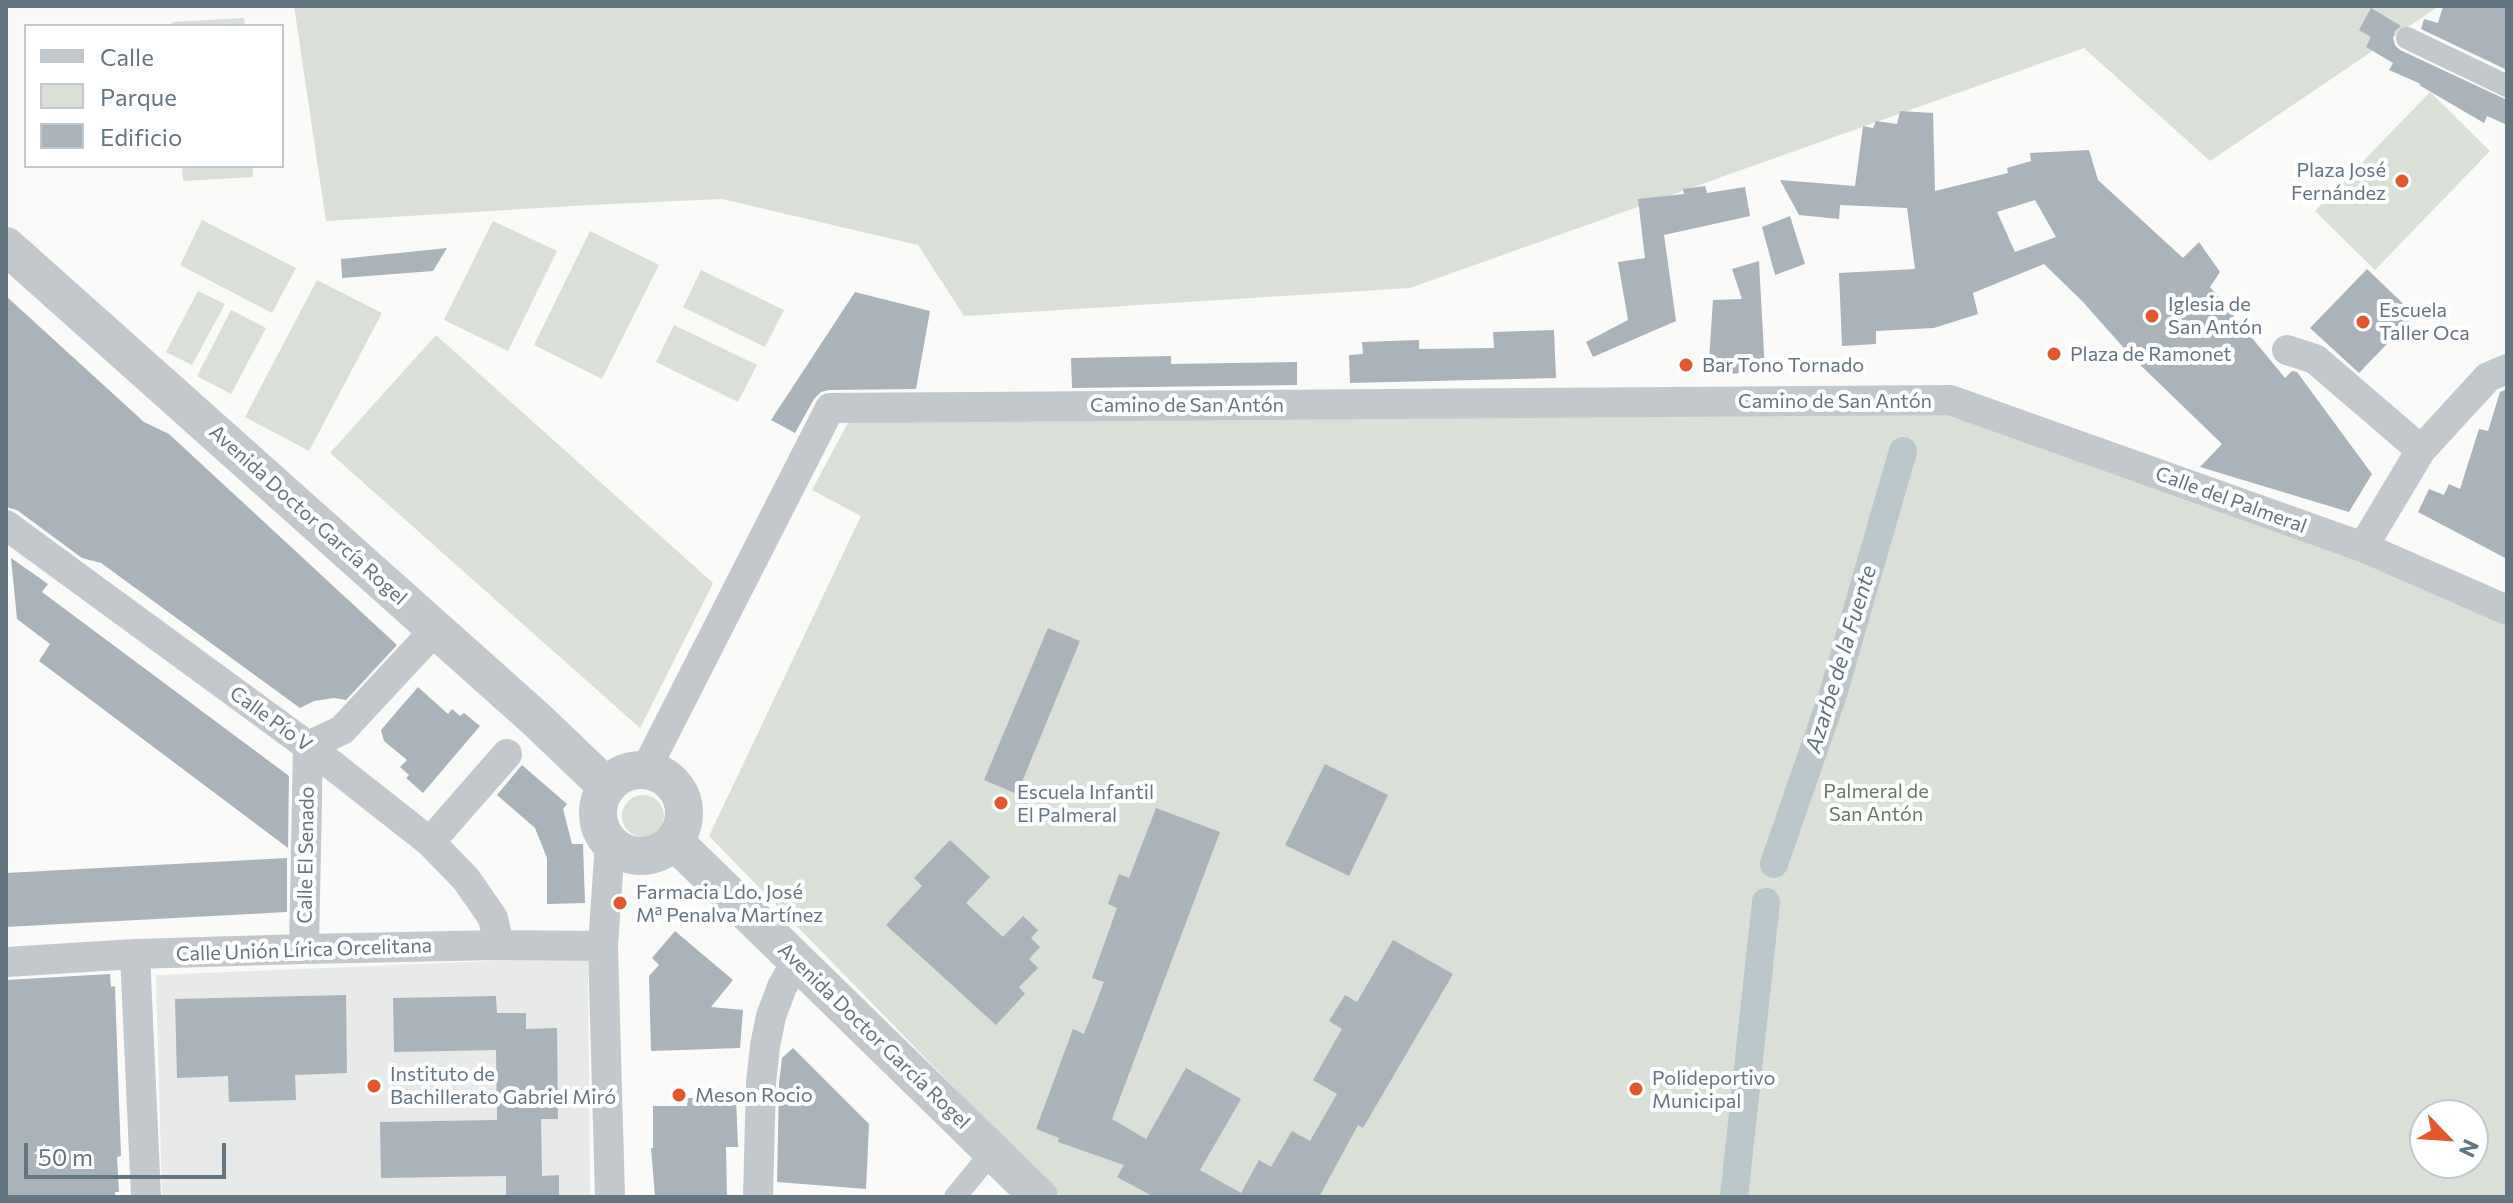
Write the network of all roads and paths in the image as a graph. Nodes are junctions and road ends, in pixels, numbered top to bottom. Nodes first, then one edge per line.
1 (2407, 38) dead end
2 (2507, 86) edge
3 (6, 246) edge
4 (2287, 350) dead end
5 (2507, 369) edge
6 (1950, 400) joint
7 (2421, 450) junction
8 (6, 525) edge
9 (2363, 547) junction
10 (2507, 610) edge
11 (436, 629) junction
12 (308, 746) junction
13 (507, 754) dead end
14 (646, 769) junction
15 (607, 787) junction
16 (430, 842) junction
17 (675, 842) junction
18 (610, 843) junction
19 (499, 945) junction
20 (603, 946) junction
21 (304, 949) junction
22 (135, 954) junction
23 (797, 960) junction
24 (6, 962) edge
25 (992, 1152) junction
26 (956, 1196) edge
27 (146, 1197) edge
28 (610, 1197) edge
29 (758, 1197) edge
30 (1039, 1197) edge

1 - 2 street
3 - 11 street, Avenida Doctor García Rogel
4 - 7 street
5 - 7 street
6 - 9 street, Calle del Palmeral
6 - 14 street, Camino de San Antón
7 - 9 street
8 - 12 street, Calle Pío V
9 - 10 street, Calle del Palmeral
11 - 12 street
11 - 15 street, Avenida Doctor García Rogel
12 - 16 street, Calle Pío V
12 - 21 street, Calle El Senado
13 - 16 street
14 - 15 street
14 - 17 street
15 - 18 street
16 - 19 street, Calle Pío V
17 - 18 street
17 - 23 street, Avenida Doctor García Rogel
18 - 20 street
19 - 20 street, Calle Unión Lírica Orcelitana
19 - 21 street, Calle Unión Lírica Orcelitana
20 - 28 street
21 - 22 street, Calle Unión Lírica Orcelitana
22 - 24 street, Calle Unión Lírica Orcelitana
22 - 27 street
23 - 25 street, Avenida Doctor García Rogel
23 - 29 street
25 - 26 street
25 - 30 street, Avenida Doctor García Rogel

